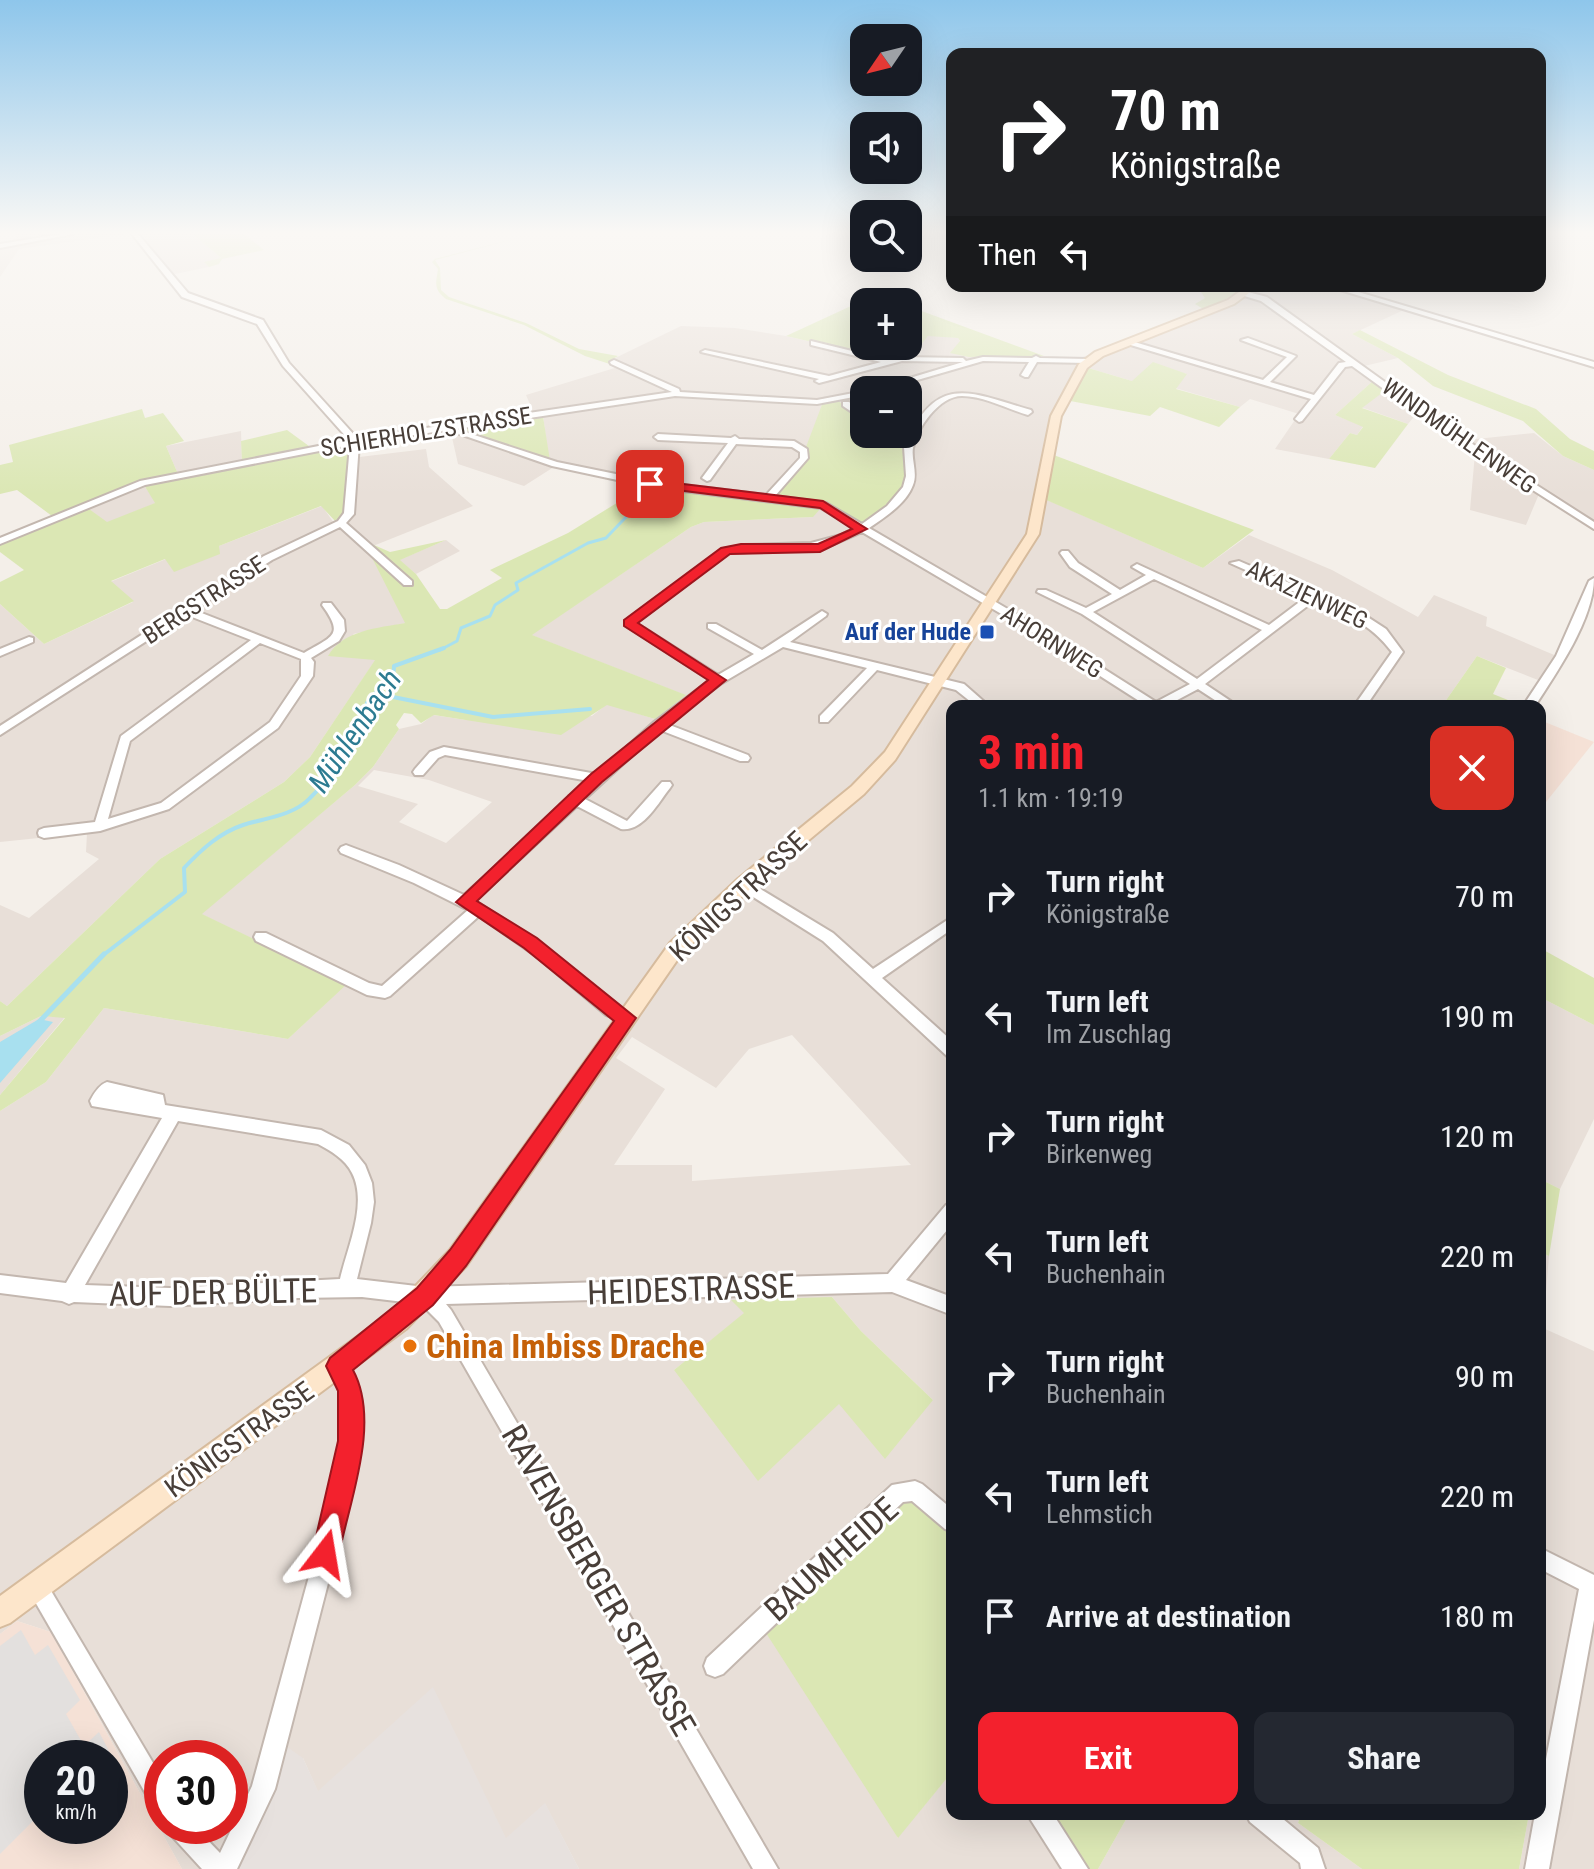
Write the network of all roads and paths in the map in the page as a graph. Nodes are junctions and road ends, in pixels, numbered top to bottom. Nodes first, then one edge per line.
1 (258, 321) edge
2 (1176, 321) edge
3 (1295, 321) edge
4 (1448, 321) edge
5 (1245, 340) dead end
6 (814, 343) dead end
7 (1128, 343) junction
8 (705, 352) dead end
9 (1036, 358) junction
10 (887, 361) junction
11 (1088, 361) junction
12 (614, 362) dead end
13 (969, 362) junction
14 (1354, 363) junction
15 (1594, 365) edge
16 (1025, 375) dead end
17 (922, 376) edge
18 (832, 379) junction
19 (819, 381) dead end
20 (1264, 383) junction
21 (675, 394) junction
22 (850, 396) edge
23 (1316, 398) junction
24 (846, 404) dead end
25 (850, 407) edge
26 (1028, 412) dead end
27 (1299, 419) dead end
28 (922, 425) edge
29 (451, 429) junction
30 (658, 437) dead end
31 (735, 439) junction
32 (355, 441) junction
33 (909, 448) edge
34 (707, 478) dead end
35 (770, 497) junction
36 (341, 523) junction
37 (1594, 526) edge
38 (861, 529) junction
39 (0, 541) edge
40 (1065, 553) dead end
41 (1235, 563) dead end
42 (1137, 567) dead end
43 (1154, 575) junction
44 (1594, 581) edge
45 (408, 583) dead end
46 (1042, 592) dead end
47 (1118, 593) junction
48 (1313, 597) junction
49 (990, 604) junction
50 (327, 605) dead end
51 (189, 612) junction
52 (1086, 612) junction
53 (822, 614) dead end
54 (712, 626) dead end
55 (1269, 629) junction
56 (29, 640) dead end
57 (258, 640) junction
58 (781, 643) junction
59 (0, 653) edge
60 (763, 655) junction
61 (305, 657) junction
62 (874, 667) junction
63 (718, 680) junction
64 (939, 681) junction
65 (1195, 686) junction
66 (976, 700) edge
67 (1146, 700) edge
68 (1168, 700) edge
69 (1221, 700) edge
70 (1364, 700) edge
71 (1533, 700) edge
72 (824, 719) dead end
73 (658, 725) junction
74 (0, 731) edge
75 (744, 758) dead end
76 (419, 772) dead end
77 (596, 778) junction
78 (666, 785) dead end
79 (573, 799) junction
80 (100, 826) junction
81 (44, 833) dead end
82 (346, 850) dead end
83 (744, 884) junction
84 (471, 906) junction
85 (946, 926) edge
86 (261, 937) dead end
87 (874, 976) junction
88 (627, 1018) junction
89 (946, 1045) edge
90 (946, 1218) edge
91 (892, 1283) junction
92 (0, 1284) edge
93 (346, 1289) junction
94 (69, 1295) junction
95 (425, 1296) junction
96 (946, 1304) edge
97 (338, 1366) junction
98 (946, 1517) edge
99 (1546, 1561) edge
100 (1592, 1585) edge
101 (37, 1586) junction
102 (0, 1613) edge
103 (715, 1666) dead end
104 (144, 1769) edge
105 (1043, 1820) edge
106 (1265, 1820) edge
107 (195, 1844) edge
108 (1312, 1863) edge
109 (218, 1869) edge
110 (225, 1869) edge
111 (766, 1869) edge
112 (1076, 1869) edge
113 (1537, 1869) edge

1 - 32 street
2 - 7 main road
3 - 14 street, WINDMÜHLENWEG
4 - 15 street
5 - 20 street
6 - 10 street
7 - 11 main road
7 - 20 street
8 - 18 street
9 - 11 street
9 - 13 street
9 - 16 street
10 - 13 street
10 - 18 street
11 - 49 main road, KÖNIGSTRASSE
12 - 21 street
13 - 17 street
14 - 23 street
14 - 37 street, WINDMÜHLENWEG
18 - 19 street
20 - 23 street
21 - 22 street, SCHIERHOLZSTRASSE
21 - 29 street, SCHIERHOLZSTRASSE
23 - 27 street
24 - 25 street
26 - 28 street
29 - 32 street, SCHIERHOLZSTRASSE
29 - 35 street, AHORNWEG
30 - 31 street
31 - 34 street
31 - 35 street
32 - 36 street
32 - 39 street, SCHIERHOLZSTRASSE
33 - 38 street
35 - 38 street, AHORNWEG
36 - 45 street
36 - 51 street, BERGSTRASSE
38 - 49 street, AHORNWEG
38 - 63 street
40 - 47 street
41 - 48 street, AKAZIENWEG
42 - 43 street
43 - 47 street
43 - 55 street
44 - 71 street
46 - 52 street
47 - 52 street
48 - 55 street
48 - 70 street, AKAZIENWEG
49 - 64 main road, KÖNIGSTRASSE
49 - 67 street, AHORNWEG
50 - 61 street
51 - 57 street
51 - 74 street, BERGSTRASSE
52 - 65 street
53 - 58 street
54 - 60 street
55 - 65 street
56 - 59 street
57 - 61 street
57 - 80 street
58 - 60 street
58 - 62 street
60 - 63 street
61 - 80 street
62 - 64 street
62 - 72 street
63 - 73 street
64 - 66 street
64 - 83 main road, KÖNIGSTRASSE
65 - 68 street
65 - 69 street
73 - 75 street
73 - 77 street
76 - 77 street
77 - 79 street
78 - 79 street
79 - 84 street
80 - 81 street
82 - 84 street
83 - 87 street
83 - 88 main road, KÖNIGSTRASSE
84 - 86 street
84 - 88 street
85 - 87 street
87 - 89 street
88 - 95 main road, KÖNIGSTRASSE
90 - 91 street
91 - 95 street, HEIDESTRASSE
91 - 96 street, HEIDESTRASSE
92 - 94 street, AUF DER BÜLTE
93 - 94 street, AUF DER BÜLTE
93 - 94 street
93 - 95 street, AUF DER BÜLTE
95 - 97 main road, KÖNIGSTRASSE
95 - 111 street, RAVENSBERGER STRASSE
97 - 101 main road, KÖNIGSTRASSE
97 - 110 street
98 - 103 street, BAUMHEIDE
99 - 100 street
100 - 113 street
101 - 102 main road, KÖNIGSTRASSE
101 - 104 street
105 - 112 street
106 - 108 street
107 - 109 street

